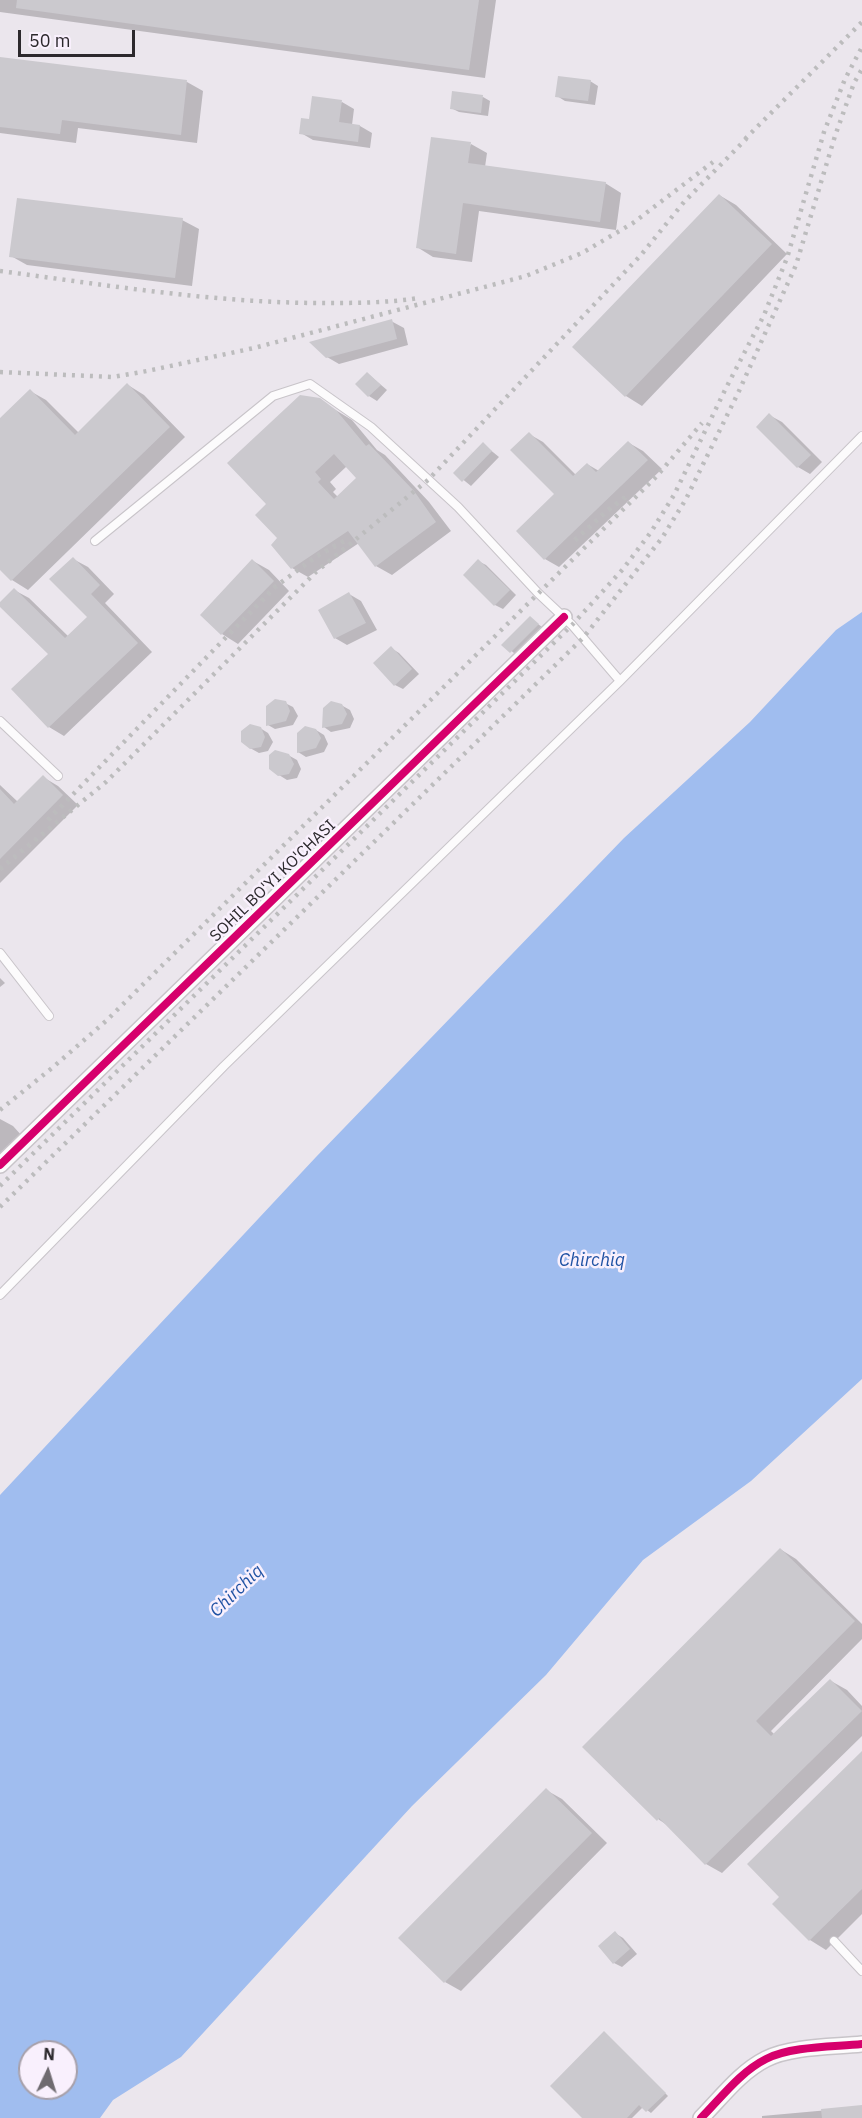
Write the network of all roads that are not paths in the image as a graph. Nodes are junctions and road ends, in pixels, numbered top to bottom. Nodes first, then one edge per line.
1 (862, 436) edge
2 (95, 541) dead end
3 (564, 617) junction
4 (620, 681) junction
5 (0, 721) edge
6 (58, 776) dead end
7 (0, 953) edge
8 (49, 1016) dead end
9 (0, 1165) edge
10 (0, 1296) edge
11 (834, 1941) dead end
12 (862, 1971) edge
13 (862, 2044) edge
14 (701, 2118) edge

1 - 4 lane
2 - 3 lane
3 - 4 lane
3 - 9 street, SOHIL BO'YI KO'CHASI
4 - 10 lane
5 - 6 lane
7 - 8 lane
11 - 12 lane
13 - 14 street

